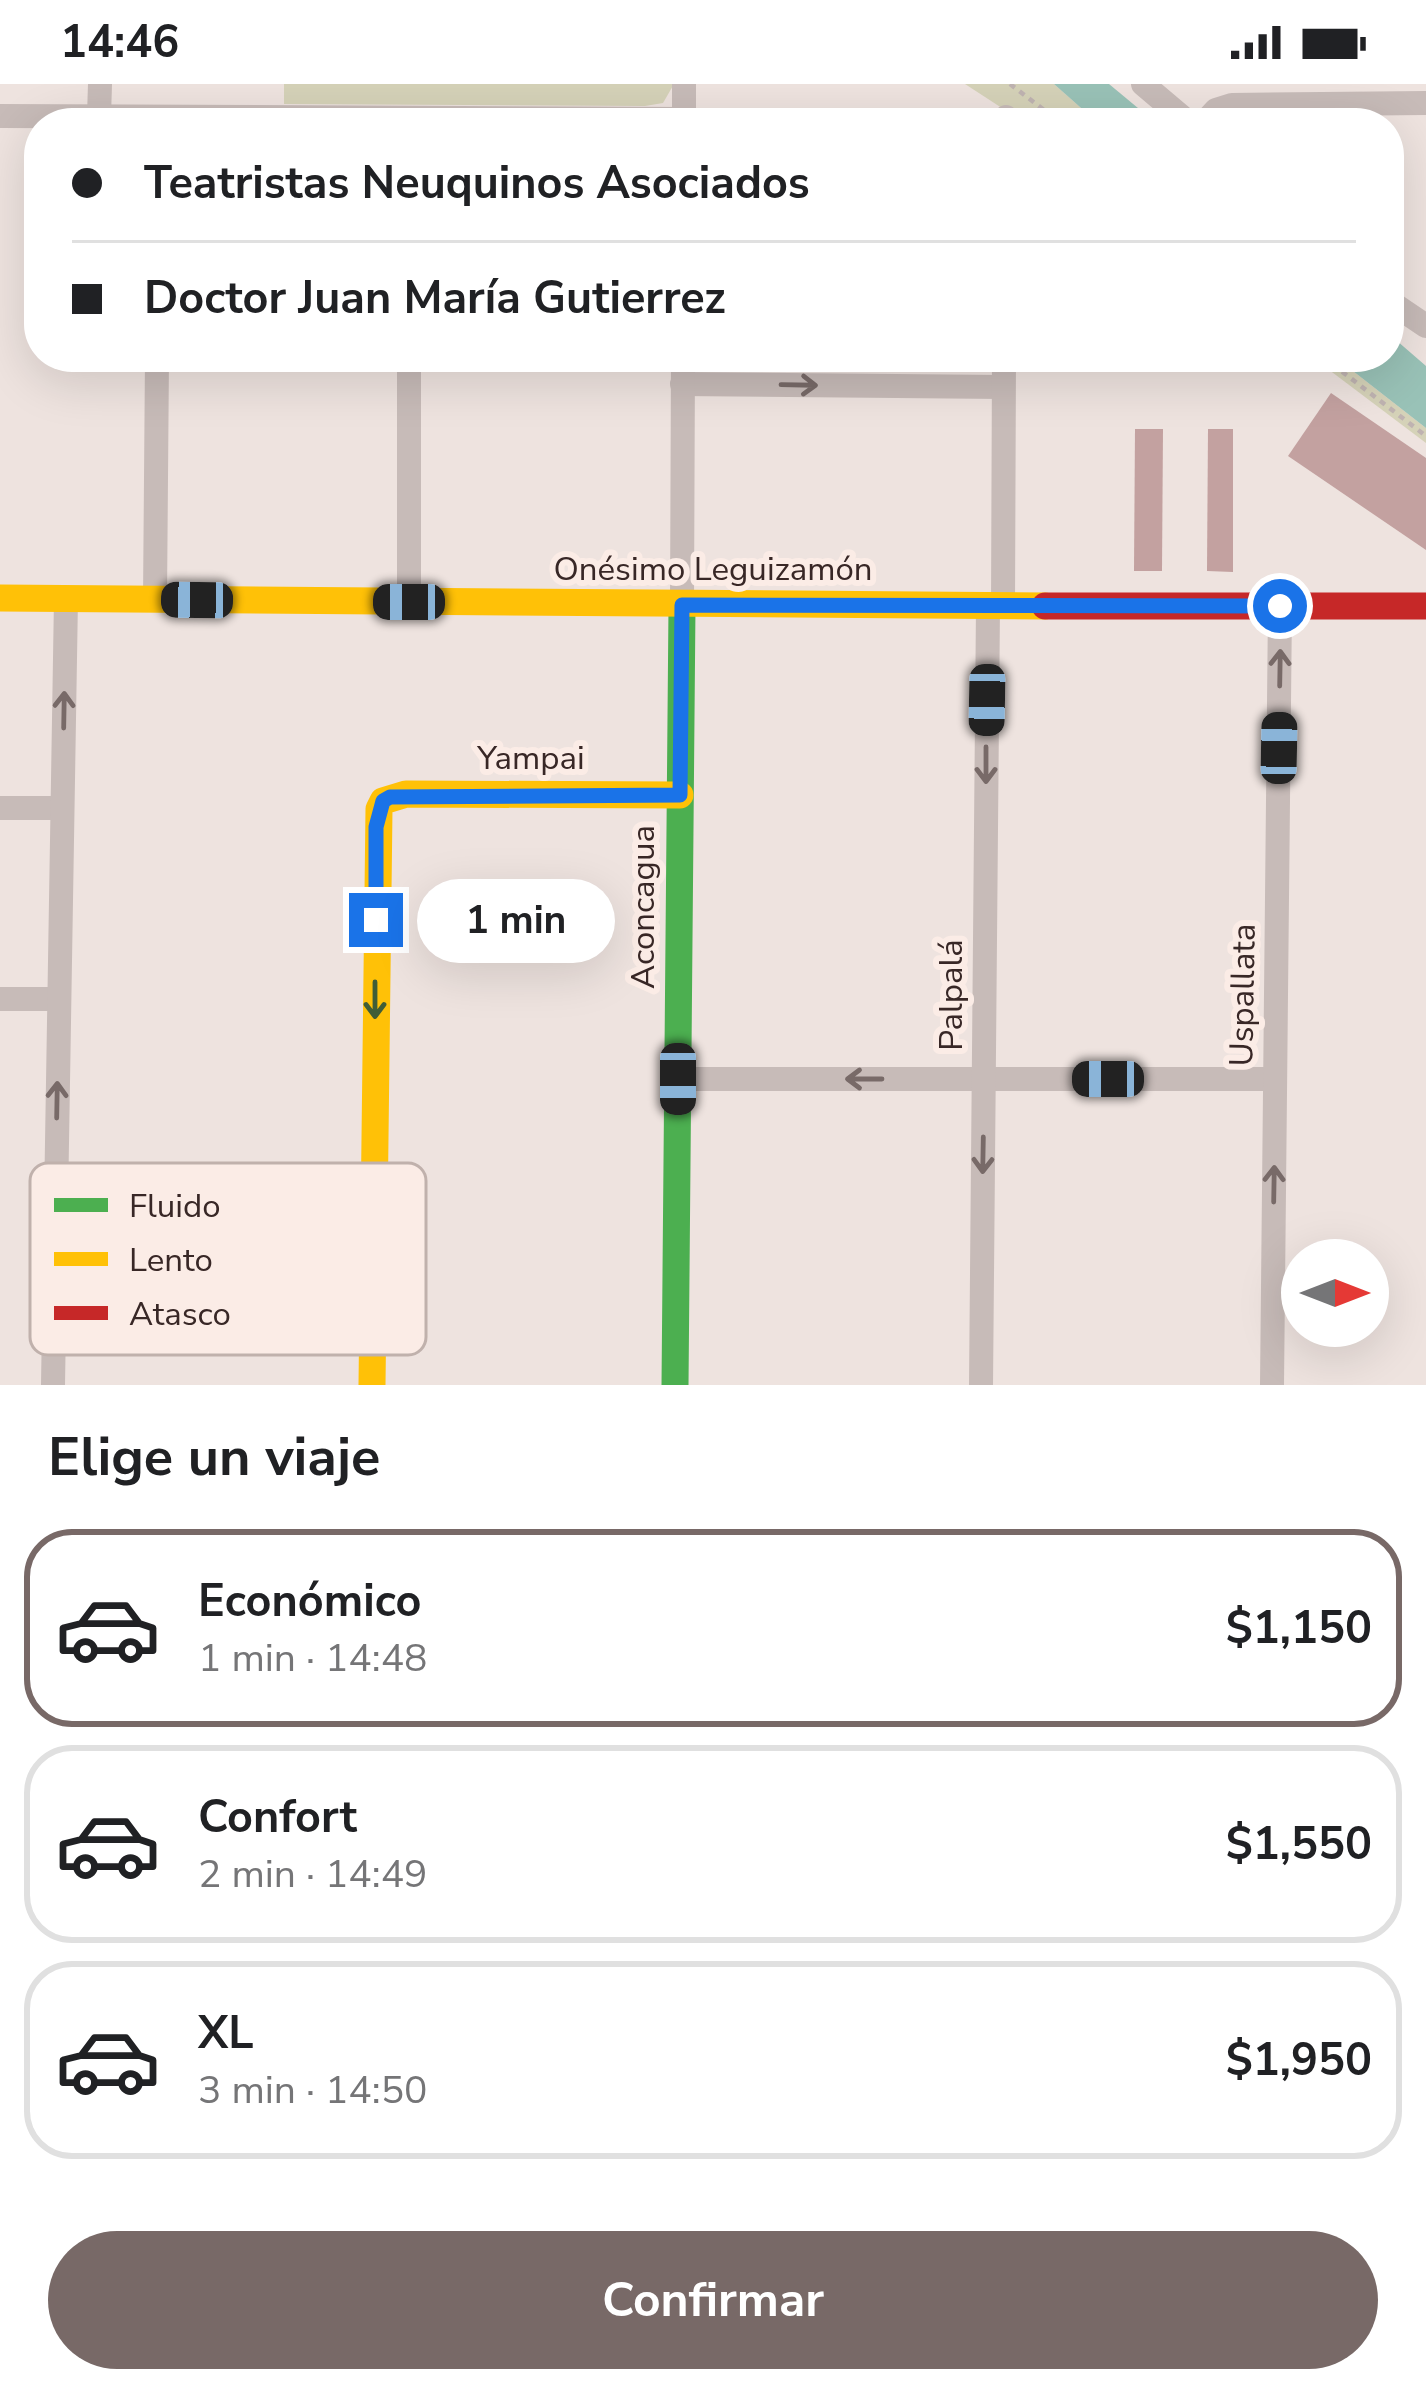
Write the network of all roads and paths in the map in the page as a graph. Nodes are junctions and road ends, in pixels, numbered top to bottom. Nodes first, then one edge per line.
1 (1010, 84) edge
2 (1143, 84) edge
3 (1426, 103) edge
4 (1041, 108) edge
5 (1171, 108) edge
6 (1222, 108) edge
7 (157, 372) edge
8 (409, 372) edge
9 (682, 372) edge
10 (1004, 372) edge
11 (1343, 372) edge
12 (682, 384) junction
13 (1004, 387) junction
14 (1426, 436) edge
15 (0, 598) edge
16 (66, 598) junction
17 (154, 599) junction
18 (409, 602) junction
19 (682, 605) junction
20 (995, 606) junction
21 (1280, 606) junction
22 (1426, 606) edge
23 (680, 795) junction
24 (0, 808) edge
25 (62, 808) junction
26 (0, 999) edge
27 (59, 999) junction
28 (678, 1079) junction
29 (984, 1079) junction
30 (1275, 1079) junction
31 (56, 1163) edge
32 (373, 1163) edge
33 (53, 1355) edge
34 (371, 1355) edge
35 (53, 1385) edge
36 (371, 1385) edge
37 (675, 1385) edge
38 (981, 1385) edge
39 (1272, 1385) edge

1 - 4 path
2 - 5 street
3 - 6 street
7 - 17 street
8 - 18 street
9 - 12 street, Aconcagua
10 - 13 street, Palpalá
11 - 14 path
12 -> 13 street
12 - 19 street, Aconcagua
13 - 20 street, Palpalá
15 - 16 street, Onésimo Leguizamón
16 - 17 street, Onésimo Leguizamón
25 -> 16 street
17 - 18 street, Onésimo Leguizamón
18 - 19 street, Onésimo Leguizamón
19 - 20 street, Onésimo Leguizamón
19 - 23 street, Aconcagua
20 - 21 street, Onésimo Leguizamón
20 -> 29 street, Palpalá
21 - 22 street, Onésimo Leguizamón
30 -> 21 street, Uspallata
23 - 28 street, Aconcagua
23 -> 32 street, Yampai
24 - 25 street
25 - 27 street
26 - 27 street
31 -> 27 street
29 -> 28 street
28 - 37 street, Aconcagua
29 - 30 street
29 -> 38 street, Palpalá
39 -> 30 street, Uspallata
35 -> 33 street
34 -> 36 street, Yampai

